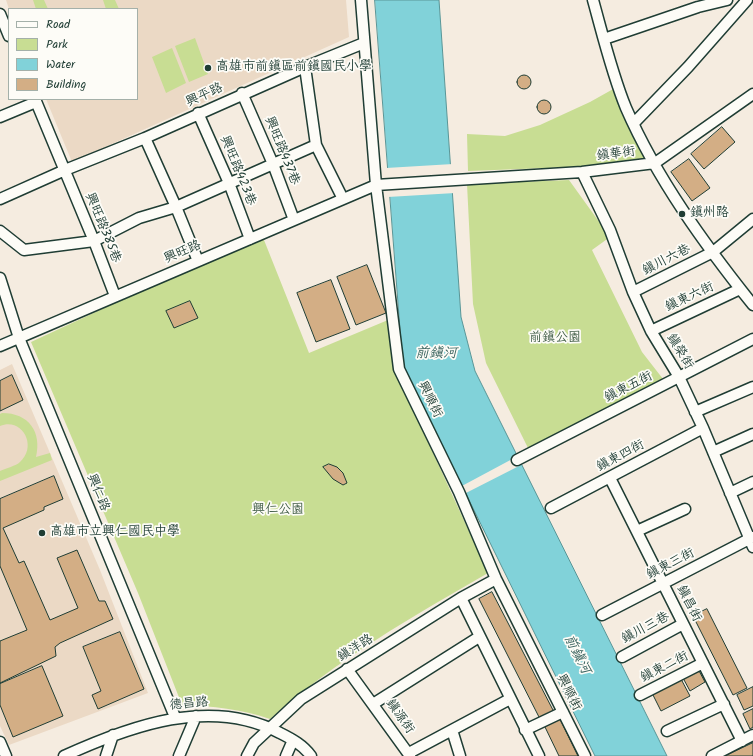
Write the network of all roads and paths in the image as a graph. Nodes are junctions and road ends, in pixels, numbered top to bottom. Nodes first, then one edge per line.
1 (361, 0) edge
2 (593, 0) edge
3 (727, 0) edge
4 (747, 0) edge
5 (0, 14) edge
6 (8, 34) edge
7 (604, 39) junction
8 (364, 43) junction
9 (305, 67) junction
10 (242, 94) junction
11 (753, 94) edge
12 (36, 101) edge
13 (198, 113) junction
14 (0, 117) edge
15 (634, 123) junction
16 (145, 138) junction
17 (316, 145) junction
18 (655, 163) junction
19 (272, 164) junction
20 (65, 170) junction
21 (582, 172) junction
22 (229, 183) junction
23 (376, 185) junction
24 (0, 199) edge
25 (343, 199) junction
26 (176, 206) junction
27 (753, 219) edge
28 (294, 220) junction
29 (0, 231) edge
30 (250, 239) junction
31 (94, 241) junction
32 (713, 252) junction
33 (198, 261) junction
34 (0, 279) edge
35 (740, 290) junction
36 (634, 292) junction
37 (115, 296) junction
38 (753, 305) edge
39 (651, 331) junction
40 (19, 338) junction
41 (753, 339) edge
42 (0, 346) edge
43 (679, 377) junction
44 (753, 387) edge
45 (695, 412) junction
46 (703, 428) junction
47 (753, 434) edge
48 (713, 452) junction
49 (517, 460) dead end
50 (610, 478) junction
51 (753, 482) edge
52 (730, 494) junction
53 (551, 508) dead end
54 (685, 508) dead end
55 (636, 531) junction
56 (752, 541) edge
57 (496, 579) junction
58 (663, 584) junction
59 (461, 598) junction
60 (602, 615) dead end
61 (683, 624) junction
62 (479, 637) junction
63 (622, 657) dead end
64 (703, 663) junction
65 (347, 669) junction
66 (640, 695) dead end
67 (510, 699) junction
68 (374, 704) junction
69 (724, 704) junction
70 (563, 712) junction
71 (196, 716) junction
72 (175, 717) junction
73 (269, 727) junction
74 (452, 730) junction
75 (525, 730) junction
76 (667, 731) dead end
77 (114, 735) junction
78 (753, 735) edge
79 (293, 740) junction
80 (742, 741) junction
81 (0, 742) edge
82 (307, 754) edge
83 (409, 754) edge
84 (6, 756) edge
85 (64, 756) edge
86 (106, 756) edge
87 (179, 756) edge
88 (247, 756) edge
89 (286, 756) edge
90 (460, 756) edge
91 (538, 756) edge
92 (585, 756) edge
93 (712, 756) edge

1 - 8 street, 興順街
2 - 7 street
3 - 7 street
4 - 15 street
5 - 6 street
7 - 15 street
8 - 9 street, 興平路
8 - 23 street, 興順街
9 - 10 street, 興平路
9 - 17 street
10 - 13 street, 興平路
10 - 19 street, 興旺路437巷
11 - 18 street, 鎮華街
12 - 14 street
12 - 20 street, 興旺路385巷
13 - 16 street, 興平路
13 - 22 street, 興旺路423巷
15 - 18 street
16 - 20 street, 興平路
16 - 26 street
17 - 19 street
17 - 25 street
18 - 21 street, 鎮華街
18 - 32 street
19 - 22 street
19 - 28 street, 興旺路437巷
20 - 24 street, 興平路
20 - 31 street, 興旺路385巷
21 - 23 street, 鎮華街
21 - 36 street, 鎮榮街
22 - 26 street
22 - 30 street, 興旺路423巷
23 - 25 street, 興旺路
23 - 57 street, 興順街
25 - 28 street, 興旺路
26 - 31 street
26 - 33 street
27 - 32 street, 鎮川六巷
28 - 30 street, 興旺路
29 - 31 street
30 - 33 street, 興旺路
31 - 37 street, 興旺路385巷
32 - 35 street
32 - 36 street, 鎮川六巷
33 - 37 street, 興旺路
34 - 40 street, 興仁路
35 - 38 street
35 - 39 street, 鎮東六街
36 - 39 street, 鎮榮街
37 - 40 street, 興旺路
39 - 43 street, 鎮榮街
40 - 42 street, 興旺路
40 - 72 street, 興仁路
41 - 43 street, 鎮東五街
43 - 45 street, 鎮榮街
43 - 49 street, 鎮東五街
44 - 45 street
45 - 46 street, 鎮榮街
46 - 48 street, 鎮榮街
46 - 50 street, 鎮東四街
47 - 48 street
48 - 52 street, 鎮榮街
50 - 53 street, 鎮東四街
50 - 55 street, 鎮昌街
51 - 52 street
52 - 56 street, 鎮榮街
54 - 55 street
55 - 58 street, 鎮昌街
56 - 58 street, 鎮東三街
57 - 59 street, 鎮洋路
57 - 70 street, 興順街
58 - 60 street, 鎮東三街
58 - 61 street, 鎮昌街
59 - 62 street
59 - 65 street, 鎮洋路
61 - 63 street, 鎮川三巷
61 - 64 street, 鎮昌街
62 - 67 street
62 - 68 street, 鎮源街
64 - 66 street, 鎮東二街
64 - 69 street, 鎮昌街
65 - 68 street
65 - 73 street, 鎮洋路
67 - 74 street, 鎮源街
67 - 75 street
68 - 83 street, 鎮源街
69 - 76 street
69 - 80 street, 鎮昌街
70 - 75 street
70 - 92 street, 興順街
71 - 72 street, 德昌路
71 - 73 street, 德昌路
71 - 87 street
72 - 77 street, 德昌路
73 - 79 street, 德昌路
73 - 88 street, 鎮洋路
74 - 83 street, 鎮源街
74 - 90 street
75 - 91 street
77 - 85 street, 德昌路
77 - 86 street
78 - 80 street
79 - 82 street, 德昌路
79 - 89 street
80 - 93 street
81 - 84 street

